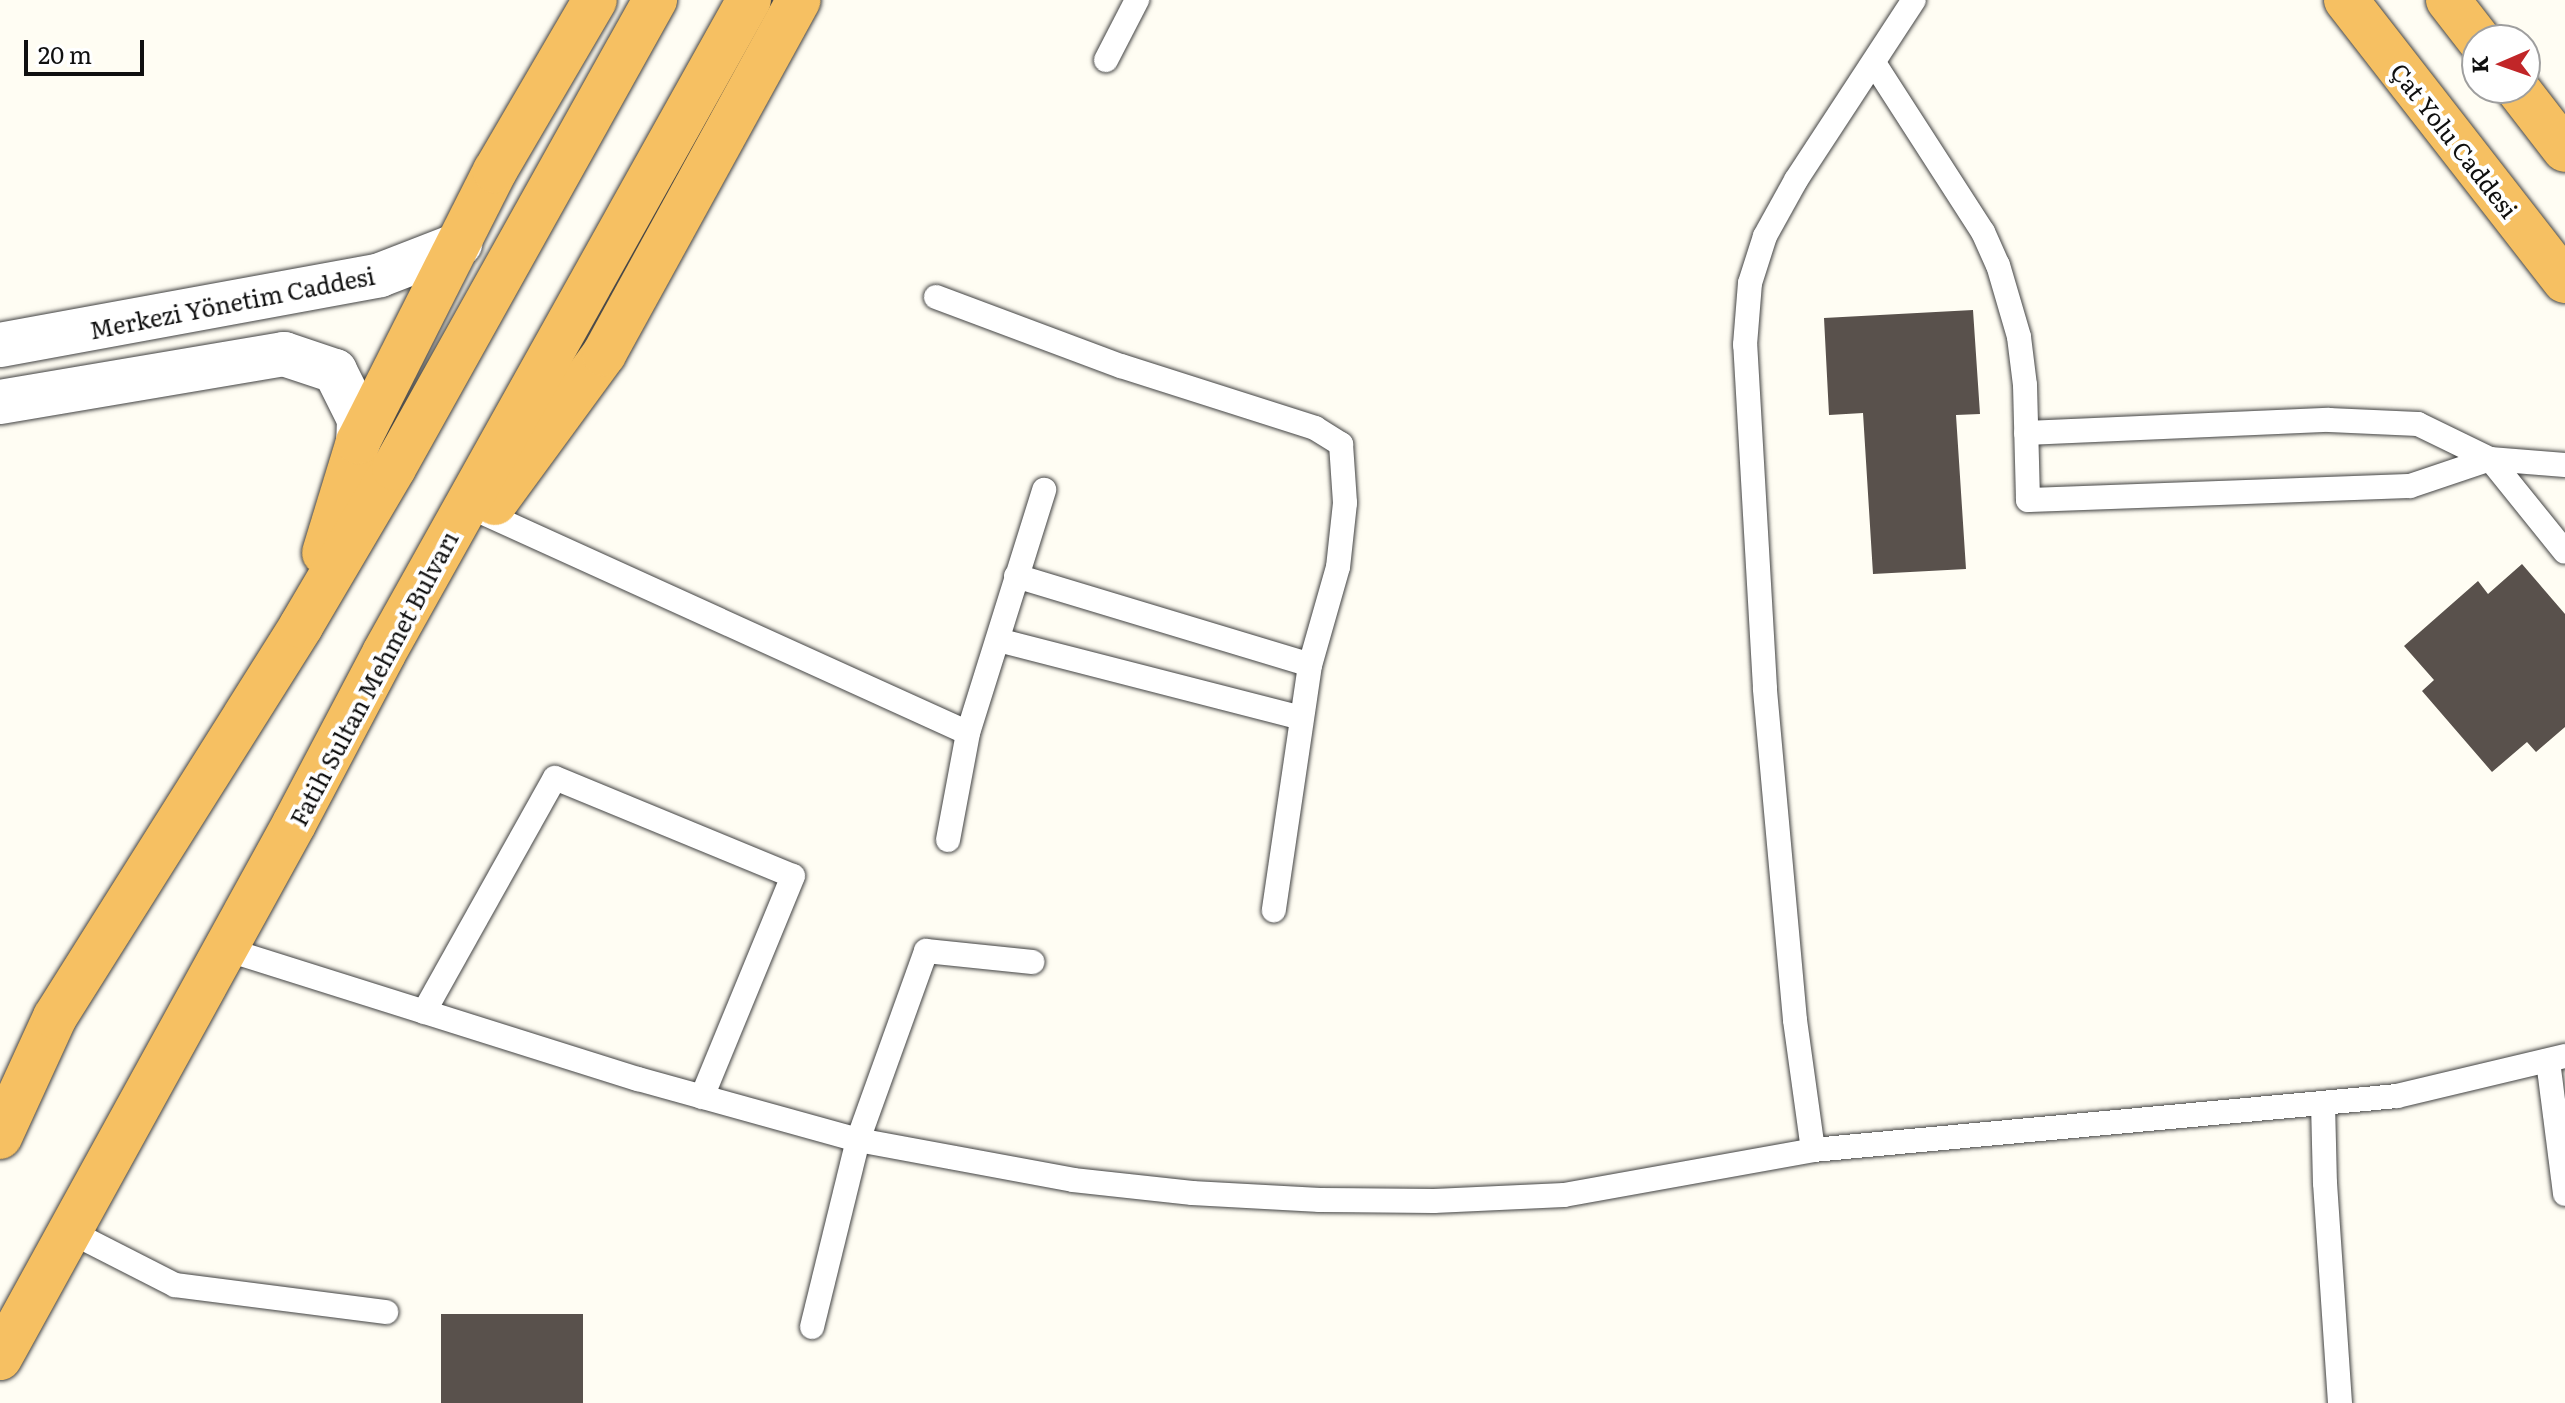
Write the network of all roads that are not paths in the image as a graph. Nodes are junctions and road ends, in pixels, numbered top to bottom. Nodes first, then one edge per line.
1 (595, 0) edge
2 (655, 0) edge
3 (749, 0) edge
4 (799, 0) edge
5 (1137, 0) edge
6 (1914, 0) edge
7 (2346, 0) edge
8 (2448, 0) edge
9 (2467, 24) edge
10 (1106, 60) dead end
11 (1874, 63) junction
12 (2529, 104) edge
13 (2565, 150) edge
14 (460, 244) junction
15 (2565, 281) edge
16 (936, 297) dead end
17 (0, 345) edge
18 (0, 402) edge
19 (2026, 433) junction
20 (358, 442) junction
21 (2490, 459) junction
22 (2565, 465) edge
23 (1044, 490) dead end
24 (486, 514) junction
25 (2565, 552) edge
26 (1016, 576) junction
27 (301, 626) junction
28 (998, 640) junction
29 (384, 653) junction
30 (1310, 665) junction
31 (1301, 718) junction
32 (968, 733) junction
33 (948, 840) dead end
34 (1274, 910) dead end
35 (225, 949) junction
36 (1032, 962) dead end
37 (424, 1012) junction
38 (2556, 1059) edge
39 (702, 1097) junction
40 (2323, 1103) junction
41 (2559, 1103) edge
42 (0, 1137) edge
43 (858, 1140) junction
44 (1813, 1150) junction
45 (2565, 1194) edge
46 (69, 1231) junction
47 (386, 1312) dead end
48 (812, 1327) dead end
49 (0, 1358) edge
50 (2340, 1403) edge

1 - 14 highway
2 - 27 highway
3 - 29 highway, Fatih Sultan Mehmet Bulvarı
4 - 24 highway
5 - 10 lane
6 - 11 lane
7 - 15 highway, Çat Yolu Caddesi
8 - 9 highway
11 - 19 lane
11 - 44 lane
12 - 13 highway
14 - 17 street, Merkezi Yönetim Caddesi
14 - 20 highway
16 - 30 lane
18 - 20 street
19 - 21 lane
19 - 21 lane
20 - 27 highway
21 - 22 lane
21 - 25 lane
23 - 26 lane
24 - 29 highway
24 - 32 lane
26 - 28 lane
26 - 30 lane
27 - 42 highway
28 - 31 lane
28 - 32 lane
29 - 35 highway, Fatih Sultan Mehmet Bulvarı
30 - 31 lane
31 - 34 lane
32 - 33 lane
35 - 37 lane
35 - 46 highway, Fatih Sultan Mehmet Bulvarı
36 - 43 lane
37 - 39 lane
37 - 39 lane
38 - 40 lane
38 - 41 lane
39 - 43 lane
40 - 44 lane
40 - 50 lane
41 - 45 lane
43 - 44 lane
43 - 48 lane
46 - 47 lane
46 - 49 highway, Fatih Sultan Mehmet Bulvarı

